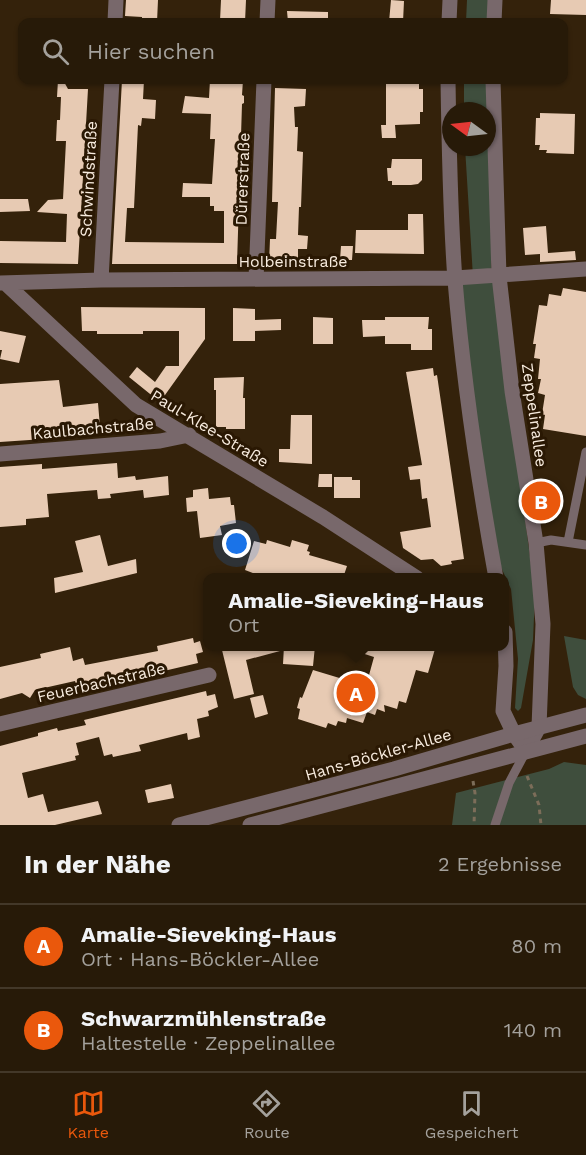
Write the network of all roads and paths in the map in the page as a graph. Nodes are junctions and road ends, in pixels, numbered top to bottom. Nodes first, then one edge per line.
1 (116, 0) edge
2 (268, 0) edge
3 (450, 0) edge
4 (495, 0) edge
5 (115, 18) edge
6 (267, 18) edge
7 (449, 18) edge
8 (494, 18) edge
9 (112, 84) edge
10 (264, 84) edge
11 (448, 84) edge
12 (493, 84) edge
13 (586, 269) edge
14 (499, 276) junction
15 (455, 278) junction
16 (256, 279) junction
17 (101, 280) junction
18 (3, 283) edge
19 (189, 435) junction
20 (586, 452) edge
21 (0, 454) edge
22 (568, 542) junction
23 (536, 543) junction
24 (586, 545) edge
25 (409, 573) edge
26 (495, 573) edge
27 (505, 651) edge
28 (209, 675) dead end
29 (586, 715) edge
30 (0, 724) edge
31 (539, 727) junction
32 (514, 734) junction
33 (586, 736) edge
34 (523, 757) junction
35 (470, 768) junction
36 (223, 820) edge
37 (179, 825) edge
38 (250, 825) edge
39 (474, 825) edge
40 (495, 825) edge
41 (541, 825) edge

1 - 5 street
2 - 6 street
3 - 7 street
4 - 8 street
9 - 17 street, Schwindstraße
10 - 16 street, Dürerstraße
11 - 15 street
12 - 14 street, Zeppelinallee
13 - 14 street, Holbeinstraße
14 - 15 street, Holbeinstraße
14 - 23 street, Zeppelinallee
15 - 16 street, Holbeinstraße
15 - 26 street
16 - 17 street, Holbeinstraße
17 - 18 street, Holbeinstraße
18 - 19 street, Paul-Klee-Straße
19 - 21 street, Kaulbachstraße
19 - 25 street, Paul-Klee-Straße
20 - 22 lane
22 - 23 lane
22 - 24 lane
23 - 31 street, Zeppelinallee
27 - 32 street
28 - 30 street, Feuerbachstraße
29 - 31 street, Hans-Böckler-Allee
31 - 32 street, Hans-Böckler-Allee
31 - 34 street, Zeppelinallee
32 - 34 street
32 - 36 street, Hans-Böckler-Allee
33 - 34 street, Hans-Böckler-Allee
34 - 35 street, Hans-Böckler-Allee
34 - 40 lane, Zeppelinallee
34 - 41 path
35 - 38 street, Hans-Böckler-Allee
35 - 39 path
36 - 37 street, Hans-Böckler-Allee

